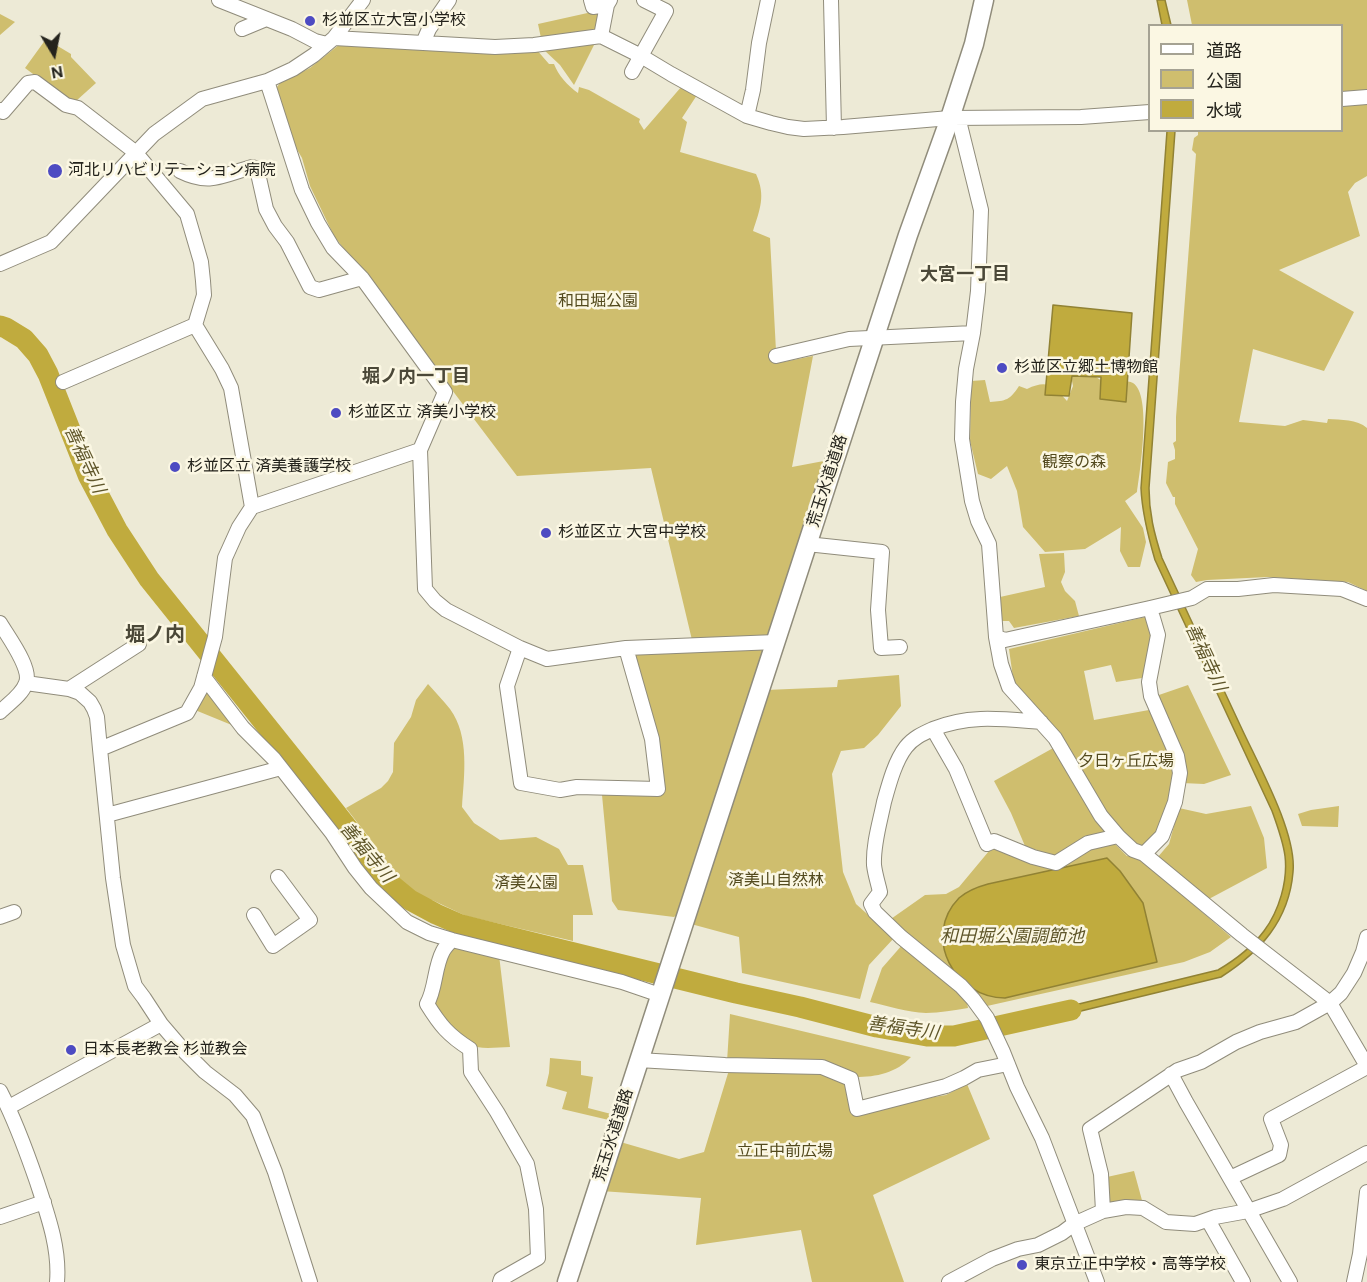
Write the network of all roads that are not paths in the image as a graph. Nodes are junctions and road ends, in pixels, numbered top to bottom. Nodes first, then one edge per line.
1 (219, 0) edge
2 (363, 0) edge
3 (449, 0) edge
4 (591, 0) edge
5 (644, 0) edge
6 (768, 0) edge
7 (831, 0) edge
8 (984, 0) edge
9 (609, 3) edge
10 (266, 19) junction
11 (243, 29) dead end
12 (601, 36) junction
13 (330, 41) junction
14 (423, 43) junction
15 (641, 56) junction
16 (632, 72) dead end
17 (267, 81) junction
18 (1367, 97) edge
19 (1343, 99) edge
20 (0, 110) edge
21 (1148, 112) edge
22 (747, 116) junction
23 (950, 118) junction
24 (834, 128) junction
25 (135, 152) junction
26 (180, 171) dead end
27 (0, 264) edge
28 (362, 278) junction
29 (195, 325) junction
30 (973, 333) junction
31 (875, 336) junction
32 (776, 356) dead end
33 (63, 382) dead end
34 (420, 450) junction
35 (252, 507) junction
36 (807, 544) junction
37 (1367, 599) edge
38 (1150, 608) junction
39 (0, 623) edge
40 (996, 638) junction
41 (776, 642) junction
42 (139, 644) dead end
43 (900, 647) dead end
44 (520, 648) junction
45 (626, 648) junction
46 (204, 673) junction
47 (26, 683) junction
48 (69, 689) junction
49 (0, 712) edge
50 (1041, 722) junction
51 (933, 729) junction
52 (100, 749) junction
53 (281, 768) junction
54 (107, 814) junction
55 (1118, 836) junction
56 (1144, 854) junction
57 (278, 877) dead end
58 (254, 915) dead end
59 (1367, 937) edge
60 (452, 940) junction
61 (1365, 953) edge
62 (661, 991) junction
63 (1330, 1004) junction
64 (161, 1024) junction
65 (638, 1060) junction
66 (1008, 1064) junction
67 (1367, 1066) edge
68 (1172, 1074) junction
69 (0, 1091) edge
70 (9, 1107) junction
71 (1367, 1153) edge
72 (1230, 1178) junction
73 (1367, 1192) edge
74 (44, 1202) junction
75 (1103, 1211) junction
76 (1248, 1211) junction
77 (0, 1217) edge
78 (1208, 1220) junction
79 (1074, 1224) junction
80 (57, 1282) edge
81 (310, 1282) edge
82 (500, 1282) edge
83 (567, 1282) edge
84 (949, 1282) edge
85 (1097, 1282) edge
86 (1243, 1282) edge
87 (1290, 1282) edge
88 (1354, 1282) edge

1 - 10 street
2 - 13 street
3 - 14 street
4 - 9 street
5 - 15 street
6 - 22 street
7 - 24 street
8 - 23 main road, 荒玉水道道路
9 - 12 street
10 - 11 street
10 - 13 street
12 - 14 street
12 - 15 street
13 - 14 street
13 - 17 street
15 - 16 street
15 - 22 street
17 - 25 street
17 - 28 street
18 - 19 street
20 - 25 street
21 - 23 street
22 - 24 street
23 - 24 street
23 - 30 street
23 - 31 main road, 荒玉水道道路
25 - 27 street
25 - 29 street
26 - 28 street
28 - 34 street
29 - 33 street
29 - 35 street
30 - 31 street
30 - 40 street
31 - 32 street
31 - 36 main road, 荒玉水道道路
34 - 35 street
34 - 44 street
35 - 46 street
36 - 41 main road, 荒玉水道道路
36 - 43 street
37 - 38 street
38 - 40 street
38 - 56 street
39 - 47 street
40 - 50 street
41 - 45 street
41 - 62 main road, 荒玉水道道路
42 - 48 street
44 - 45 street
44 - 45 street
46 - 52 street
46 - 53 street
47 - 48 street
47 - 49 street
48 - 52 street
50 - 51 street
50 - 55 street
51 - 55 street
51 - 66 street
52 - 54 street
53 - 54 street
53 - 60 street
54 - 64 street
55 - 56 street
56 - 63 street
57 - 58 street
59 - 61 street
60 - 62 street
60 - 82 street
61 - 63 street
62 - 65 main road, 荒玉水道道路
63 - 67 street
63 - 68 street
64 - 70 street
64 - 81 street
65 - 66 street
65 - 83 main road, 荒玉水道道路
66 - 79 street
67 - 72 street
68 - 72 street
68 - 75 street
69 - 70 street
70 - 74 street
71 - 76 street
72 - 76 street
73 - 88 street
74 - 77 street
74 - 80 street
75 - 78 street
75 - 79 street
76 - 78 street
76 - 87 street
78 - 86 street
79 - 84 street
79 - 85 street

